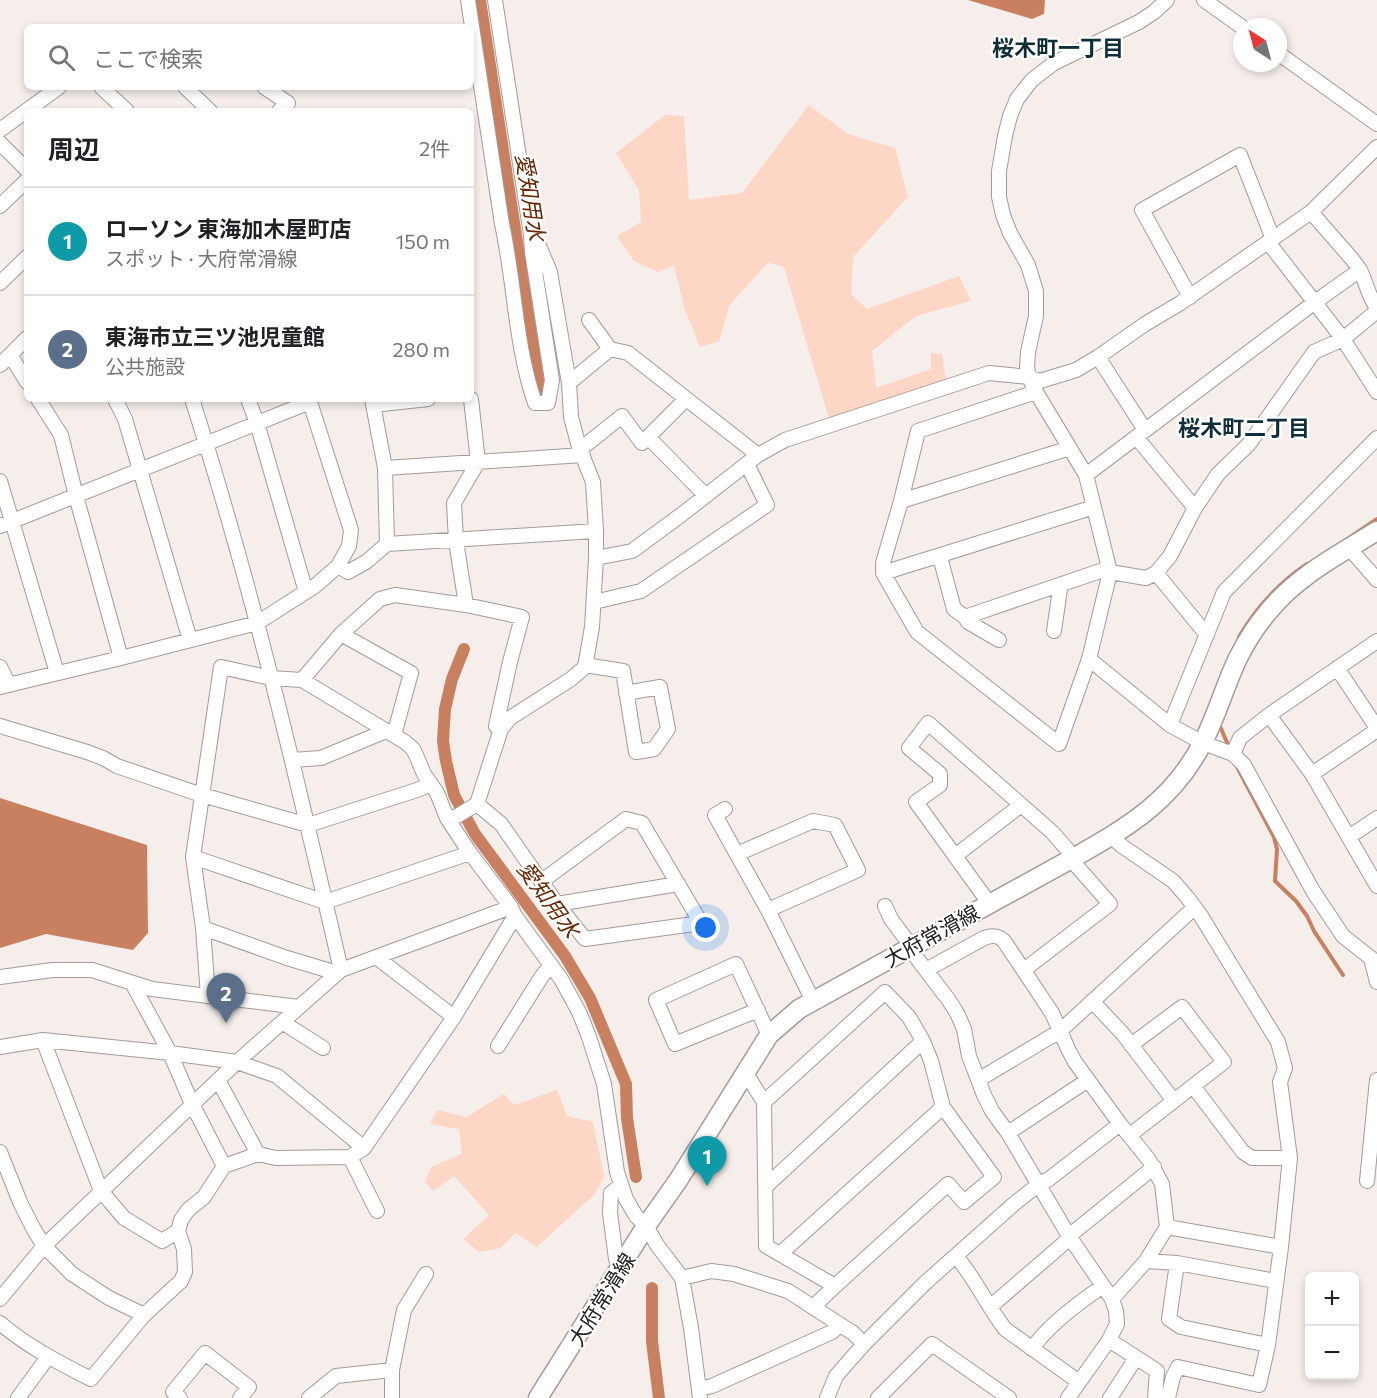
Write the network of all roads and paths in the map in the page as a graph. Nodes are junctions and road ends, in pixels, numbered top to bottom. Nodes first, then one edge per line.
1 (468, 0) edge
2 (495, 0) edge
3 (1167, 0) edge
4 (1204, 0) edge
5 (1233, 21) edge
6 (472, 24) edge
7 (474, 40) edge
8 (1287, 59) edge
9 (57, 90) edge
10 (104, 90) edge
11 (187, 90) edge
12 (268, 90) edge
13 (195, 106) edge
14 (44, 107) edge
15 (124, 108) edge
16 (282, 108) edge
17 (24, 117) edge
18 (1377, 124) edge
19 (0, 130) edge
20 (0, 143) edge
21 (1377, 147) edge
22 (24, 167) edge
23 (24, 183) edge
24 (0, 206) edge
25 (1311, 213) junction
26 (531, 235) junction
27 (1271, 240) junction
28 (24, 260) edge
29 (1360, 270) junction
30 (0, 283) edge
31 (1190, 297) junction
32 (1315, 302) junction
33 (1377, 309) edge
34 (589, 320) dead end
35 (1343, 339) junction
36 (24, 341) edge
37 (610, 349) junction
38 (1098, 357) junction
39 (5, 360) edge
40 (1029, 377) junction
41 (24, 379) edge
42 (569, 383) junction
43 (1036, 392) junction
44 (1377, 392) edge
45 (686, 399) junction
46 (40, 402) edge
47 (116, 402) edge
48 (193, 402) edge
49 (249, 402) edge
50 (305, 402) edge
51 (311, 402) edge
52 (372, 402) edge
53 (471, 402) edge
54 (257, 423) junction
55 (1140, 434) junction
56 (648, 437) junction
57 (1377, 438) edge
58 (206, 443) junction
59 (1070, 448) junction
60 (581, 451) junction
61 (753, 459) junction
62 (478, 462) junction
63 (385, 468) junction
64 (140, 470) junction
65 (1086, 475) junction
66 (0, 481) edge
67 (76, 496) junction
68 (706, 496) junction
69 (901, 501) junction
70 (1094, 507) junction
71 (1195, 507) junction
72 (6, 524) edge
73 (596, 531) junction
74 (1377, 531) edge
75 (456, 541) junction
76 (387, 544) junction
77 (1349, 548) junction
78 (940, 556) junction
79 (596, 558) junction
80 (338, 566) junction
81 (1110, 570) junction
82 (883, 573) junction
83 (1156, 573) junction
84 (1377, 580) edge
85 (1059, 585) junction
86 (306, 592) junction
87 (594, 602) junction
88 (466, 605) junction
89 (965, 617) junction
90 (257, 623) junction
91 (1054, 631) dead end
92 (341, 634) junction
93 (1207, 635) junction
94 (190, 640) junction
95 (999, 640) dead end
96 (1377, 641) edge
97 (121, 658) junction
98 (1089, 659) junction
99 (585, 664) junction
100 (0, 667) edge
101 (1337, 668) junction
102 (57, 673) junction
103 (271, 678) junction
104 (302, 680) junction
105 (4, 686) edge
106 (627, 693) junction
107 (1269, 715) junction
108 (1170, 725) junction
109 (0, 726) edge
110 (501, 729) junction
111 (1377, 729) edge
112 (390, 733) junction
113 (1203, 743) junction
114 (1233, 754) junction
115 (292, 760) junction
116 (1312, 774) junction
117 (431, 784) junction
118 (201, 795) junction
119 (475, 805) junction
120 (1021, 805) junction
121 (725, 808) dead end
122 (452, 817) junction
123 (1377, 818) edge
124 (308, 825) junction
125 (1111, 836) junction
126 (1349, 837) junction
127 (470, 853) junction
128 (737, 854) junction
129 (955, 856) junction
130 (193, 857) junction
131 (1073, 858) junction
132 (542, 881) junction
133 (678, 884) junction
134 (1377, 886) edge
135 (325, 902) junction
136 (989, 903) junction
137 (557, 904) junction
138 (885, 906) dead end
139 (1194, 908) junction
140 (768, 910) junction
141 (513, 912) junction
142 (203, 928) junction
143 (910, 947) junction
144 (376, 957) junction
145 (1374, 960) edge
146 (551, 965) junction
147 (1029, 966) dead end
148 (926, 970) junction
149 (339, 972) junction
150 (0, 977) edge
151 (1377, 982) edge
152 (132, 983) junction
153 (208, 996) junction
154 (813, 1001) junction
155 (1092, 1002) junction
156 (299, 1007) junction
157 (758, 1010) junction
158 (453, 1017) junction
159 (282, 1022) junction
160 (1060, 1031) junction
161 (769, 1035) junction
162 (43, 1040) junction
163 (923, 1041) junction
164 (1131, 1045) junction
165 (498, 1046) dead end
166 (0, 1047) edge
167 (323, 1048) dead end
168 (170, 1053) junction
169 (237, 1062) junction
170 (745, 1072) junction
171 (218, 1080) junction
172 (978, 1080) junction
173 (1088, 1080) junction
174 (1377, 1080) edge
175 (1193, 1086) junction
176 (1174, 1101) junction
177 (764, 1102) junction
178 (192, 1104) junction
179 (943, 1107) junction
180 (1120, 1124) junction
181 (1008, 1133) junction
182 (1130, 1135) junction
183 (364, 1148) junction
184 (0, 1152) edge
185 (258, 1154) junction
186 (350, 1157) junction
187 (1290, 1158) junction
188 (224, 1166) junction
189 (1154, 1167) junction
190 (4, 1171) edge
191 (1367, 1181) dead end
192 (621, 1185) junction
193 (1038, 1185) junction
194 (765, 1187) junction
195 (101, 1191) junction
196 (377, 1211) dead end
197 (646, 1226) junction
198 (1167, 1227) junction
199 (178, 1231) junction
200 (1069, 1237) junction
201 (44, 1246) junction
202 (1281, 1247) junction
203 (780, 1254) junction
204 (956, 1256) junction
205 (1146, 1261) junction
206 (1177, 1263) junction
207 (622, 1265) junction
208 (426, 1274) dead end
209 (682, 1278) junction
210 (1276, 1281) junction
211 (835, 1286) junction
212 (1103, 1286) junction
213 (0, 1299) edge
214 (1112, 1299) junction
215 (813, 1307) junction
216 (990, 1307) junction
217 (144, 1315) junction
218 (0, 1323) edge
219 (840, 1325) junction
220 (1109, 1340) junction
221 (864, 1344) junction
222 (1268, 1345) junction
223 (1032, 1349) junction
224 (48, 1357) junction
225 (1136, 1358) junction
226 (392, 1370) junction
227 (1079, 1382) junction
228 (699, 1394) edge
229 (18, 1398) edge
230 (180, 1398) edge
231 (240, 1398) edge
232 (309, 1398) edge
233 (392, 1398) edge
234 (538, 1398) edge
235 (827, 1398) edge
236 (879, 1398) edge
237 (1009, 1398) edge
238 (1068, 1398) edge
239 (1110, 1398) edge
240 (1155, 1398) edge
241 (1168, 1398) edge

1 - 6 street
2 - 26 street
3 - 40 street
4 - 5 street
7 - 26 street
8 - 18 street
9 - 14 street
10 - 15 street
11 - 13 street
12 - 16 street
17 - 19 street
20 - 22 street
21 - 25 street
23 - 24 street
25 - 27 street
25 - 29 street
26 - 42 street
27 - 31 street
27 - 31 street
27 - 32 street
28 - 30 street
29 - 32 street
29 - 33 street
31 - 38 street
32 - 35 street
32 - 55 street
33 - 35 street
34 - 37 street
35 - 44 street
35 - 71 street
36 - 39 street
37 - 42 street
37 - 45 street
38 - 40 street
38 - 55 street
39 - 41 street
40 - 43 street
40 - 61 street
42 - 60 street
43 - 59 street
43 - 69 street
45 - 56 street
45 - 61 street
46 - 67 street
47 - 64 street
48 - 58 street
49 - 54 street
50 - 54 street
51 - 80 street
52 - 63 street
53 - 62 street
54 - 58 street
54 - 86 street
55 - 65 street
55 - 71 street
56 - 60 street
56 - 68 street
57 - 93 street
58 - 64 street
58 - 90 street
59 - 65 street
59 - 69 street
60 - 62 street
60 - 73 street
61 - 68 street
61 - 87 street
62 - 63 street
62 - 75 street
63 - 76 street
64 - 67 street
64 - 94 street
65 - 70 street
66 - 72 street
67 - 72 street
67 - 97 street
68 - 79 street
69 - 82 street
70 - 78 street
70 - 81 street
71 - 83 street
72 - 102 street
73 - 75 street
73 - 79 street
74 - 77 main road, 大府常滑線
75 - 76 street
75 - 88 street
76 - 80 street
77 - 84 street
77 - 113 main road, 大府常滑線
78 - 82 street
78 - 89 street
79 - 87 street
80 - 86 street
81 - 83 street
81 - 85 street
81 - 98 street
82 - 98 street
83 - 93 street
85 - 89 street
85 - 91 street
86 - 90 street
87 - 99 street
88 - 92 street
88 - 110 street
89 - 95 street
90 - 94 street
90 - 103 street
92 - 104 street
92 - 112 street
93 - 108 street
94 - 97 street
96 - 101 street
97 - 102 street
98 - 108 street
99 - 106 street
99 - 110 street
100 - 105 street
101 - 107 street
101 - 111 street
102 - 105 street
103 - 104 street
103 - 115 street
103 - 118 street
104 - 112 street
106 - 106 street
107 - 114 street
107 - 116 street
108 - 113 street
109 - 118 street
110 - 119 street
111 - 116 street
112 - 115 street
112 - 117 street
113 - 114 street
113 - 125 main road, 大府常滑線
114 - 145 street
115 - 124 street
116 - 126 street
117 - 122 street
117 - 124 street
118 - 124 street
118 - 130 street
119 - 122 street
119 - 132 street
120 - 129 street
120 - 129 street
120 - 131 street
121 - 128 street
122 - 127 street
123 - 126 street
124 - 135 street
125 - 131 main road, 大府常滑線
125 - 139 street
126 - 134 street
127 - 135 street
127 - 141 street
128 - 140 street
128 - 140 street
129 - 136 street
130 - 135 street
130 - 142 street
131 - 136 main road, 大府常滑線
131 - 147 street
132 - 133 street
132 - 137 street
133 - 137 street
133 - 137 street
135 - 149 street
136 - 143 main road, 大府常滑線
138 - 143 street
139 - 155 street
139 - 187 street
140 - 154 street
141 - 144 street
141 - 146 street
141 - 158 street
142 - 149 street
142 - 153 street
143 - 148 street
143 - 154 main road, 大府常滑線
144 - 149 street
144 - 158 street
145 - 151 street
146 - 165 street
146 - 192 street
148 - 160 street
148 - 172 street
149 - 156 street
150 - 152 street
152 - 153 street
152 - 168 street
153 - 156 street
154 - 161 main road, 大府常滑線
155 - 160 street
155 - 164 street
156 - 159 street
157 - 157 street
157 - 161 street
158 - 183 street
159 - 167 street
159 - 169 street
160 - 172 street
160 - 173 street
161 - 170 main road, 大府常滑線
162 - 166 street
162 - 168 street
162 - 195 street
163 - 177 street
163 - 179 street
163 - 194 street
164 - 175 street
164 - 176 street
168 - 169 street
168 - 178 street
169 - 171 street
169 - 183 street
170 - 177 street
170 - 197 main road, 大府常滑線
171 - 178 street
171 - 185 street
172 - 181 street
173 - 180 street
173 - 181 street
174 - 191 street
175 - 176 street
175 - 187 street
176 - 182 street
177 - 194 street
178 - 188 street
178 - 195 street
179 - 203 street
179 - 211 street
180 - 182 street
180 - 193 street
181 - 193 street
182 - 189 street
183 - 186 street
184 - 190 street
185 - 186 street
185 - 188 street
186 - 196 street
187 - 202 street
188 - 199 street
189 - 198 street
189 - 200 street
190 - 201 street
192 - 197 street
192 - 207 street
193 - 200 street
193 - 204 street
194 - 203 street
195 - 199 street
195 - 201 street
197 - 207 main road, 大府常滑線
197 - 209 street
198 - 202 street
198 - 205 street
199 - 217 street
200 - 212 street
200 - 216 street
201 - 213 street
201 - 217 street
202 - 210 street
203 - 211 street
204 - 216 street
204 - 221 street
205 - 206 street
205 - 214 street
206 - 210 street
206 - 222 street
207 - 234 main road, 大府常滑線
208 - 226 street
209 - 215 street
209 - 228 street
210 - 222 street
211 - 215 street
212 - 214 street
212 - 223 street
214 - 220 street
215 - 219 street
216 - 223 street
217 - 224 street
218 - 224 street
219 - 221 street
219 - 228 street
220 - 225 street
220 - 227 street
221 - 235 street
222 - 241 street
223 - 227 street
224 - 229 street
225 - 239 street
225 - 240 street
226 - 232 street
226 - 233 street
227 - 238 street
230 - 231 street
236 - 237 street

